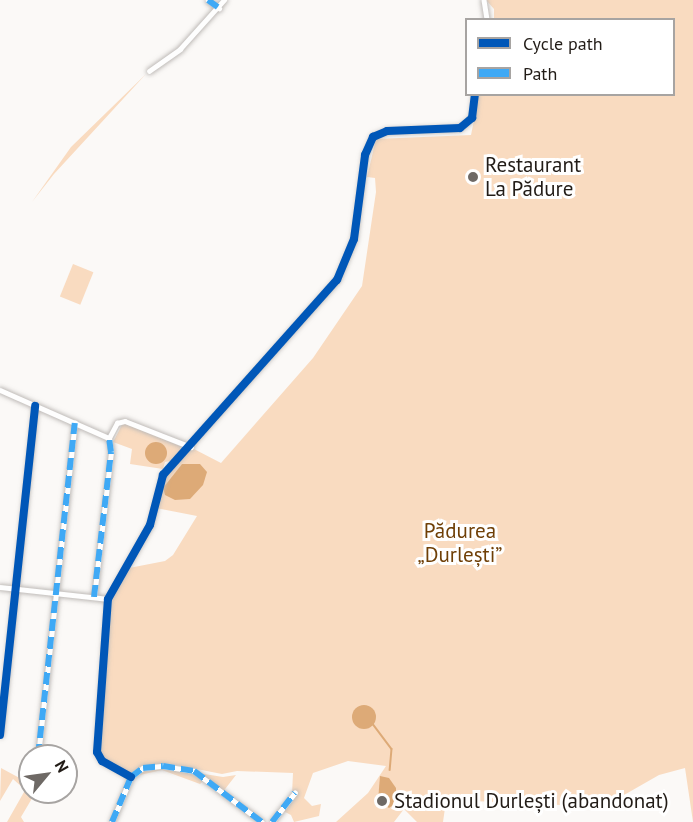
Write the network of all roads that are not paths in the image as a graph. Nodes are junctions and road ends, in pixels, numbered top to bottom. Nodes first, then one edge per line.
1 (208, 0) edge
2 (224, 0) edge
3 (484, 0) edge
4 (219, 8) junction
5 (487, 18) edge
6 (149, 71) dead end
7 (475, 96) edge
8 (0, 390) edge
9 (35, 406) junction
10 (75, 423) junction
11 (109, 438) junction
12 (191, 447) junction
13 (0, 587) edge
14 (15, 589) junction
15 (56, 592) junction
16 (94, 597) junction
17 (108, 599) junction
18 (0, 735) edge
19 (39, 744) edge
20 (132, 777) junction
21 (295, 794) dead end
22 (112, 822) edge
23 (262, 822) edge
24 (272, 822) edge

1 - 4 street
2 - 4 street
3 - 5 street
4 - 6 street
7 - 12 street
8 - 9 street
9 - 10 street
9 - 14 street
10 - 11 street
10 - 15 street
11 - 12 street
11 - 16 street
12 - 17 street
13 - 14 street
14 - 15 street
14 - 18 street
15 - 16 street
15 - 19 street
16 - 17 street
17 - 20 street
20 - 22 street
20 - 23 street
21 - 24 street

